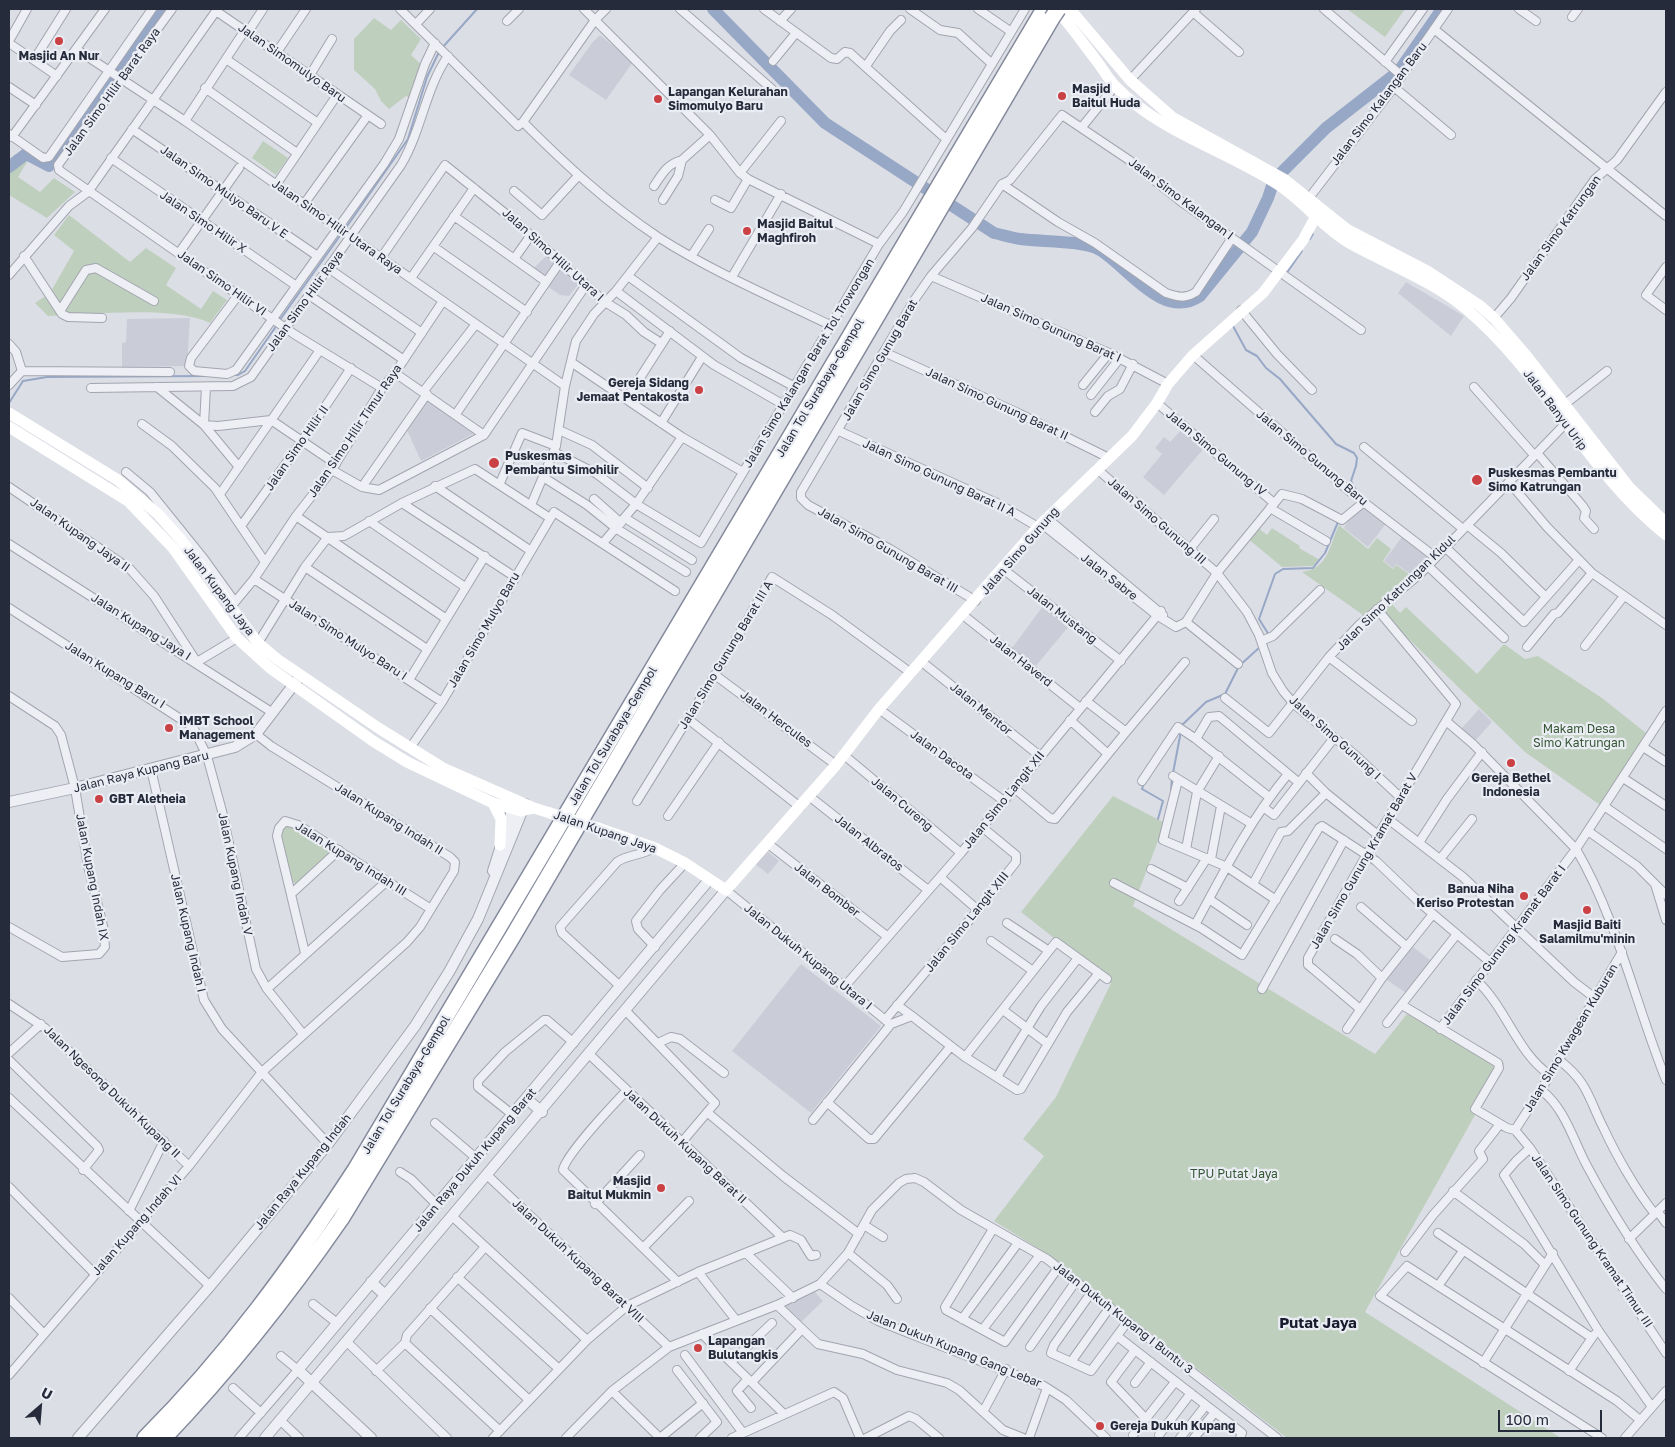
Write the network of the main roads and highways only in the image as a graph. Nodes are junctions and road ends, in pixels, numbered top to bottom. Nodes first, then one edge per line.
1 (1070, 9) edge
2 (1050, 11) edge
3 (1169, 121) junction
4 (1282, 182) junction
5 (940, 199) junction
6 (1314, 219) junction
7 (10, 413) edge
8 (9, 427) edge
9 (72, 459) junction
10 (1650, 515) junction
11 (1666, 523) edge
12 (1666, 535) edge
13 (177, 544) junction
14 (297, 680) junction
15 (380, 729) junction
16 (373, 741) junction
17 (493, 803) junction
18 (522, 806) junction
19 (500, 845) road end
20 (726, 890) joint
21 (145, 1438) edge
22 (164, 1438) edge

1 - 3 main road
2 - 3 main road
2 - 5 highway, Jalan Tol Surabaya–Gempol
3 - 4 main road
4 - 6 main road, Jalan Banyu Urip
4 - 10 main road, Jalan Banyu Urip
5 - 21 highway, Jalan Tol Surabaya–Gempol
5 - 22 highway, Jalan Tol Surabaya–Gempol
6 - 10 main road, Jalan Banyu Urip
6 - 20 main road, Jalan Simo Gunung
7 - 9 main road, Jalan Kupang Jaya
8 - 9 main road, Jalan Kupang Jaya
9 - 13 main road, Jalan Kupang Jaya
10 - 11 main road, Jalan Banyu Urip
10 - 12 main road, Jalan Banyu Urip
13 - 14 main road, Jalan Kupang Jaya
13 - 14 main road, Jalan Kupang Jaya
14 - 15 main road, Jalan Kupang Jaya
14 - 16 main road, Jalan Kupang Jaya
15 - 16 main road
15 - 18 main road, Jalan Kupang Jaya
16 - 17 main road, Jalan Kupang Jaya
17 - 18 main road, Jalan Kupang Jaya
17 - 19 main road
18 - 20 main road, Jalan Kupang Jaya, bridge

